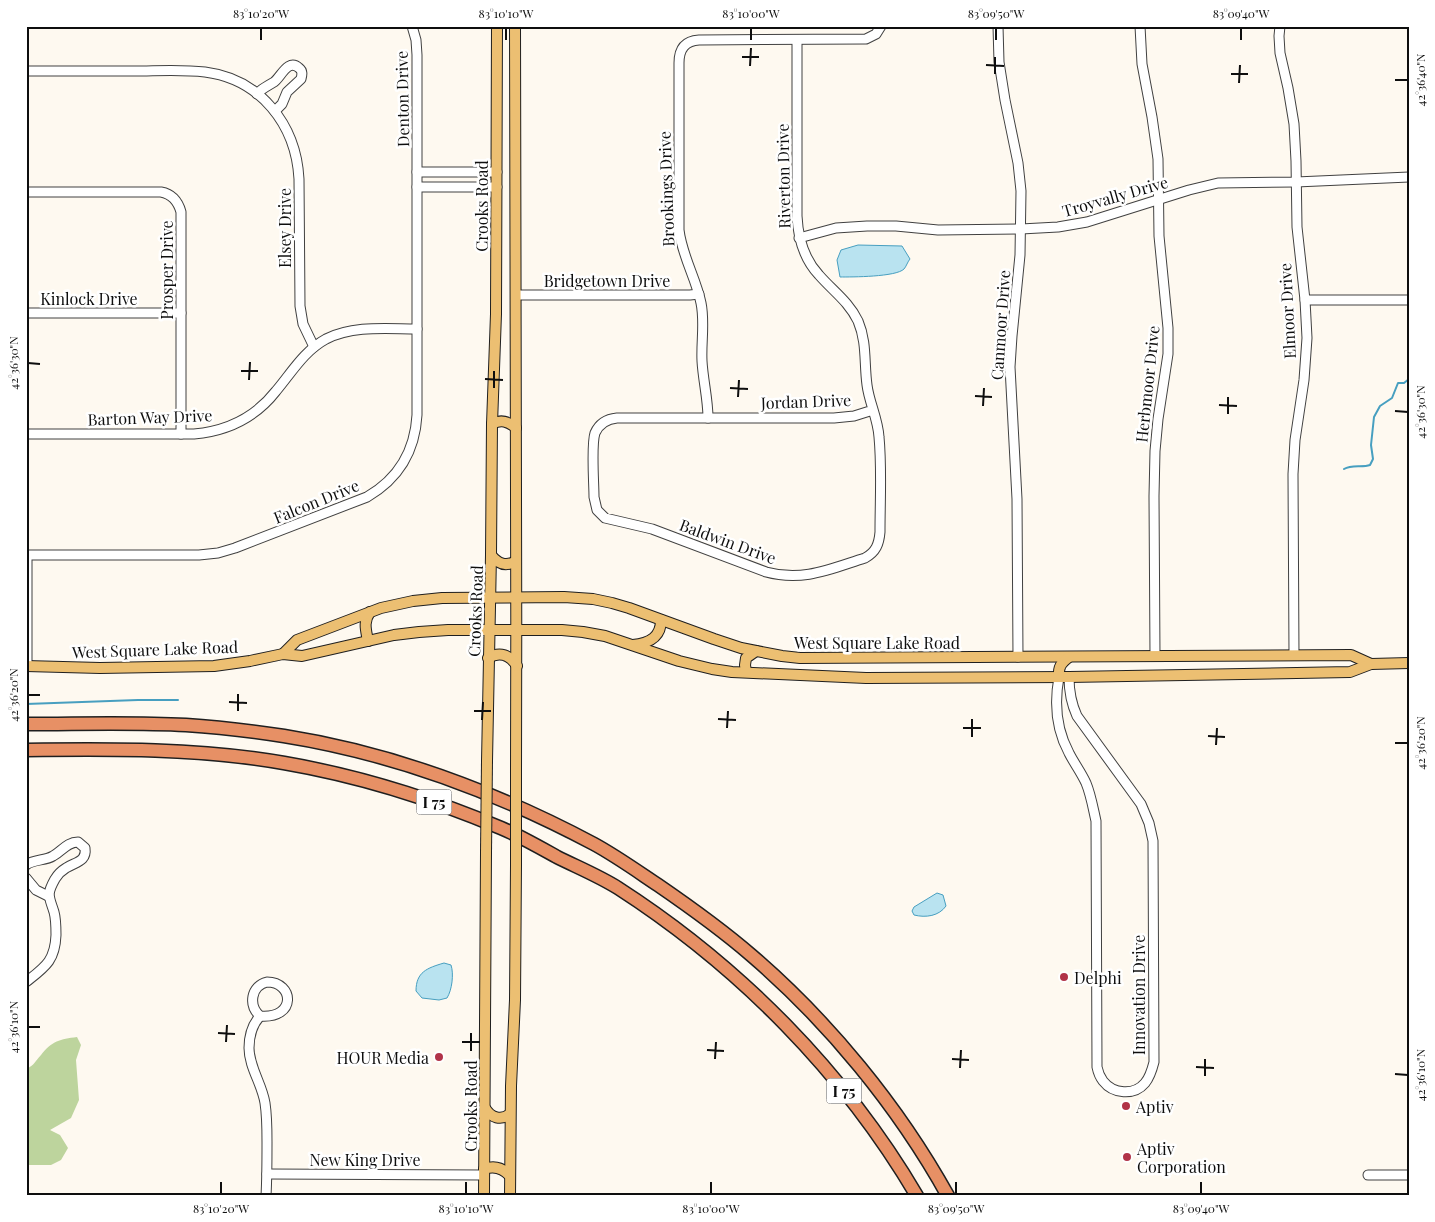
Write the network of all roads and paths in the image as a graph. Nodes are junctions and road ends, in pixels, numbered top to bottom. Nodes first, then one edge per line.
1 (412, 26) edge
2 (497, 26) edge
3 (514, 26) edge
4 (998, 26) edge
5 (1140, 26) edge
6 (1280, 26) edge
7 (878, 30) edge
8 (797, 40) junction
9 (26, 71) edge
10 (257, 94) junction
11 (274, 111) junction
12 (417, 172) junction
13 (497, 172) junction
14 (1409, 177) edge
15 (514, 179) junction
16 (1296, 182) junction
17 (417, 186) junction
18 (497, 187) junction
19 (26, 192) edge
20 (1159, 199) junction
21 (1021, 230) junction
22 (800, 238) junction
23 (496, 293) junction
24 (699, 294) junction
25 (516, 297) junction
26 (1305, 300) junction
27 (1409, 300) edge
28 (26, 313) edge
29 (181, 313) junction
30 (417, 329) junction
31 (314, 347) junction
32 (873, 410) junction
33 (708, 418) junction
34 (492, 424) junction
35 (516, 428) junction
36 (26, 434) edge
37 (181, 434) junction
38 (599, 513) joint
39 (875, 550) joint
40 (26, 555) edge
41 (492, 555) junction
42 (516, 561) junction
43 (490, 597) junction
44 (517, 597) junction
45 (370, 612) junction
46 (661, 620) junction
47 (489, 630) junction
48 (517, 630) junction
49 (368, 641) junction
50 (632, 645) junction
51 (756, 651) junction
52 (283, 654) junction
53 (1294, 655) junction
54 (1155, 656) junction
55 (1327, 656) junction
56 (1018, 657) junction
57 (1069, 657) junction
58 (488, 658) junction
59 (919, 658) junction
60 (1409, 663) edge
61 (1371, 664) junction
62 (26, 666) edge
63 (517, 666) junction
64 (746, 672) junction
65 (1321, 672) junction
66 (1064, 677) junction
67 (914, 678) junction
68 (26, 724) edge
69 (26, 750) edge
70 (26, 865) edge
71 (26, 878) edge
72 (48, 896) junction
73 (26, 982) edge
74 (260, 1016) junction
75 (485, 1108) junction
76 (510, 1114) junction
77 (899, 1166) junction
78 (484, 1172) junction
79 (267, 1174) junction
80 (1368, 1175) dead end
81 (1409, 1175) edge
82 (510, 1176) junction
83 (266, 1196) edge
84 (484, 1196) edge
85 (510, 1196) edge
86 (912, 1196) edge
87 (917, 1196) edge
88 (948, 1196) edge

1 - 12 street, Denton Drive
2 - 13 main road, Crooks Road
3 - 15 main road, Crooks Road
4 - 21 street, Canmoor Drive
5 - 20 street, Herbmoor Drive
6 - 16 street, Elmoor Drive
7 - 8 street
8 - 22 street, Riverton Drive
8 - 24 street, Brookings Drive
9 - 10 street, Elsey Drive
10 - 11 street, Elsey Drive
10 - 11 street
11 - 31 street, Elsey Drive
12 - 13 street
12 - 17 street, Falcon Drive
13 - 15 main road
13 - 18 main road, Crooks Road
14 - 16 street, Troyvally Drive
15 - 25 main road, Crooks Road
16 - 20 street, Troyvally Drive
16 - 26 street, Elmoor Drive
17 - 18 street
17 - 30 street, Falcon Drive
18 - 23 main road, Crooks Road
19 - 29 street, Prosper Drive
20 - 21 street, Troyvally Drive
20 - 54 street, Herbmoor Drive
21 - 22 street, Troyvally Drive
21 - 56 street, Canmoor Drive
22 - 32 street, Riverton Drive
23 - 25 main road
23 - 34 main road, Crooks Road
24 - 25 street, Bridgetown Drive
24 - 33 street, Brookings Drive
25 - 35 main road, Crooks Road
26 - 27 street
26 - 53 street, Elmoor Drive
28 - 29 street, Kinlock Drive
29 - 37 street, Prosper Drive
30 - 31 street, Barton Way Drive
30 - 40 street, Falcon Drive
31 - 37 street, Barton Way Drive
32 - 33 street, Jordan Drive
32 - 39 street, Jordan Drive
33 - 38 street, Jordan Drive
34 - 35 main road
34 - 41 main road, Crooks Road
35 - 42 main road, Crooks Road
36 - 37 street, Barton Way Drive
38 - 39 street, Baldwin Drive
40 - 62 street
41 - 42 main road
41 - 43 main road, Crooks Road
42 - 44 main road, Crooks Road
43 - 44 main road, West Square Lake Road
43 - 45 main road, West Square Lake Road
43 - 47 main road, Crooks Road
44 - 46 main road, West Square Lake Road
44 - 48 main road, Crooks Road
45 - 49 main road
45 - 52 main road, West Square Lake Road
46 - 50 main road
46 - 51 main road, West Square Lake Road
47 - 48 main road, West Square Lake Road
47 - 49 main road, West Square Lake Road
47 - 58 main road, Crooks Road
48 - 50 main road, West Square Lake Road
48 - 63 main road, Crooks Road
49 - 52 main road, West Square Lake Road
50 - 64 main road, West Square Lake Road
51 - 59 main road, West Square Lake Road
51 - 64 main road
52 - 62 main road, West Square Lake Road
53 - 54 main road, West Square Lake Road
53 - 55 main road, West Square Lake Road
54 - 57 main road, West Square Lake Road
55 - 61 main road, West Square Lake Road
55 - 65 main road
56 - 57 main road, West Square Lake Road
56 - 59 main road, West Square Lake Road
57 - 66 main road
58 - 63 main road
58 - 75 main road, Crooks Road, bridge
59 - 67 main road
60 - 61 main road, West Square Lake Road
61 - 65 main road, West Square Lake Road
63 - 76 main road, Crooks Road, bridge
64 - 67 main road, West Square Lake Road
65 - 66 main road, West Square Lake Road
66 - 66 street, Innovation Drive
66 - 67 main road, West Square Lake Road
68 - 88 highway, I 75
69 - 77 highway, I 75
70 - 72 street
71 - 72 street
72 - 73 street
74 - 74 street
74 - 79 street
75 - 76 main road
75 - 78 main road, Crooks Road
76 - 82 main road, Crooks Road
77 - 86 highway
77 - 87 highway, I 75
78 - 79 street, New King Drive
78 - 82 main road
78 - 84 main road, Crooks Road
79 - 83 street
80 - 81 street
82 - 85 main road, Crooks Road

